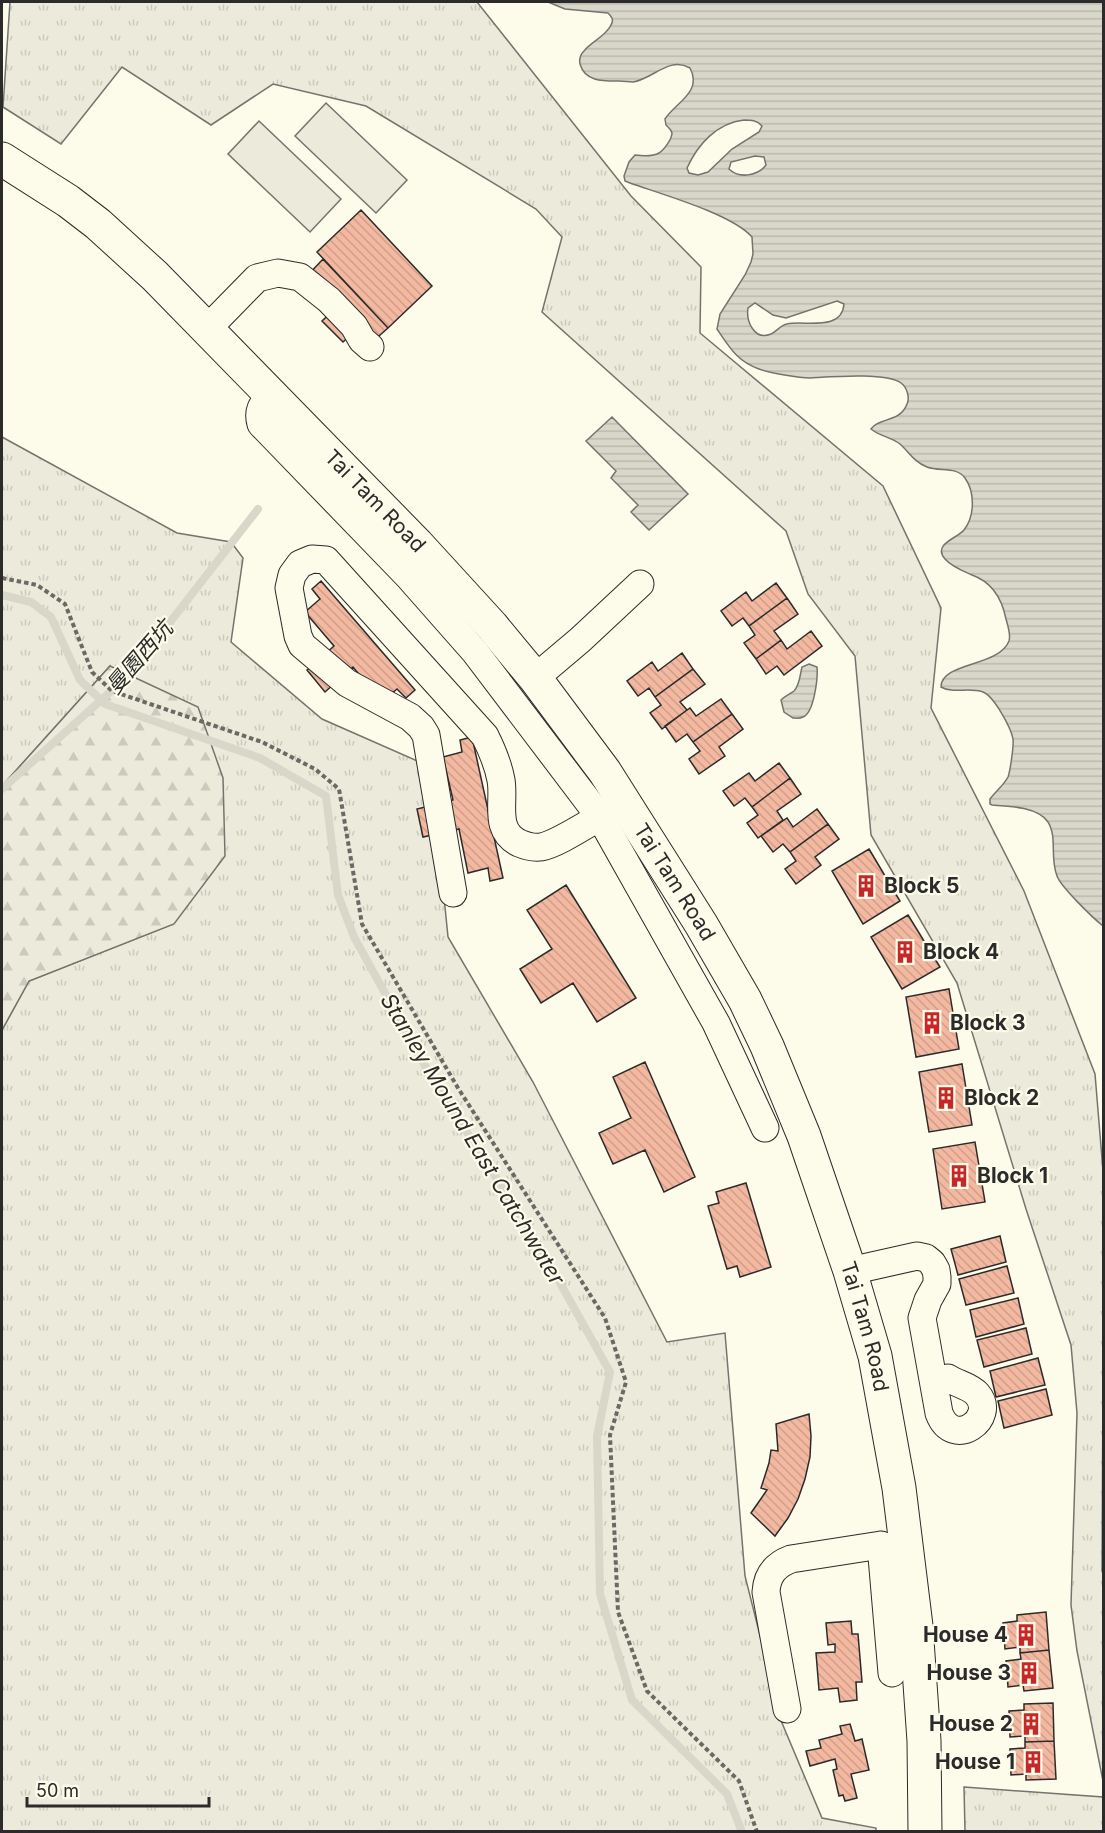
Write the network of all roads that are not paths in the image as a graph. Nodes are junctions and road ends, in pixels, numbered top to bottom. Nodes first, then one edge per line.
1 (2, 159) edge
2 (207, 328) junction
3 (366, 344) dead end
4 (272, 394) junction
5 (640, 584) dead end
6 (535, 678) junction
7 (613, 810) junction
8 (453, 892) dead end
9 (765, 1128) dead end
10 (850, 1271) junction
11 (948, 1378) dead end
12 (895, 1549) junction
13 (892, 1673) dead end
14 (787, 1709) dead end
15 (925, 1832) edge

1 - 2 main road, Tai Tam Road
2 - 3 lane
2 - 4 main road, Tai Tam Road
4 - 6 main road, Tai Tam Road
4 - 7 lane
5 - 6 lane
6 - 7 main road, Tai Tam Road
7 - 8 lane
7 - 9 lane
7 - 10 main road, Tai Tam Road
10 - 11 lane
10 - 12 main road, Tai Tam Road
12 - 13 lane
12 - 14 lane
12 - 15 main road, Tai Tam Road

